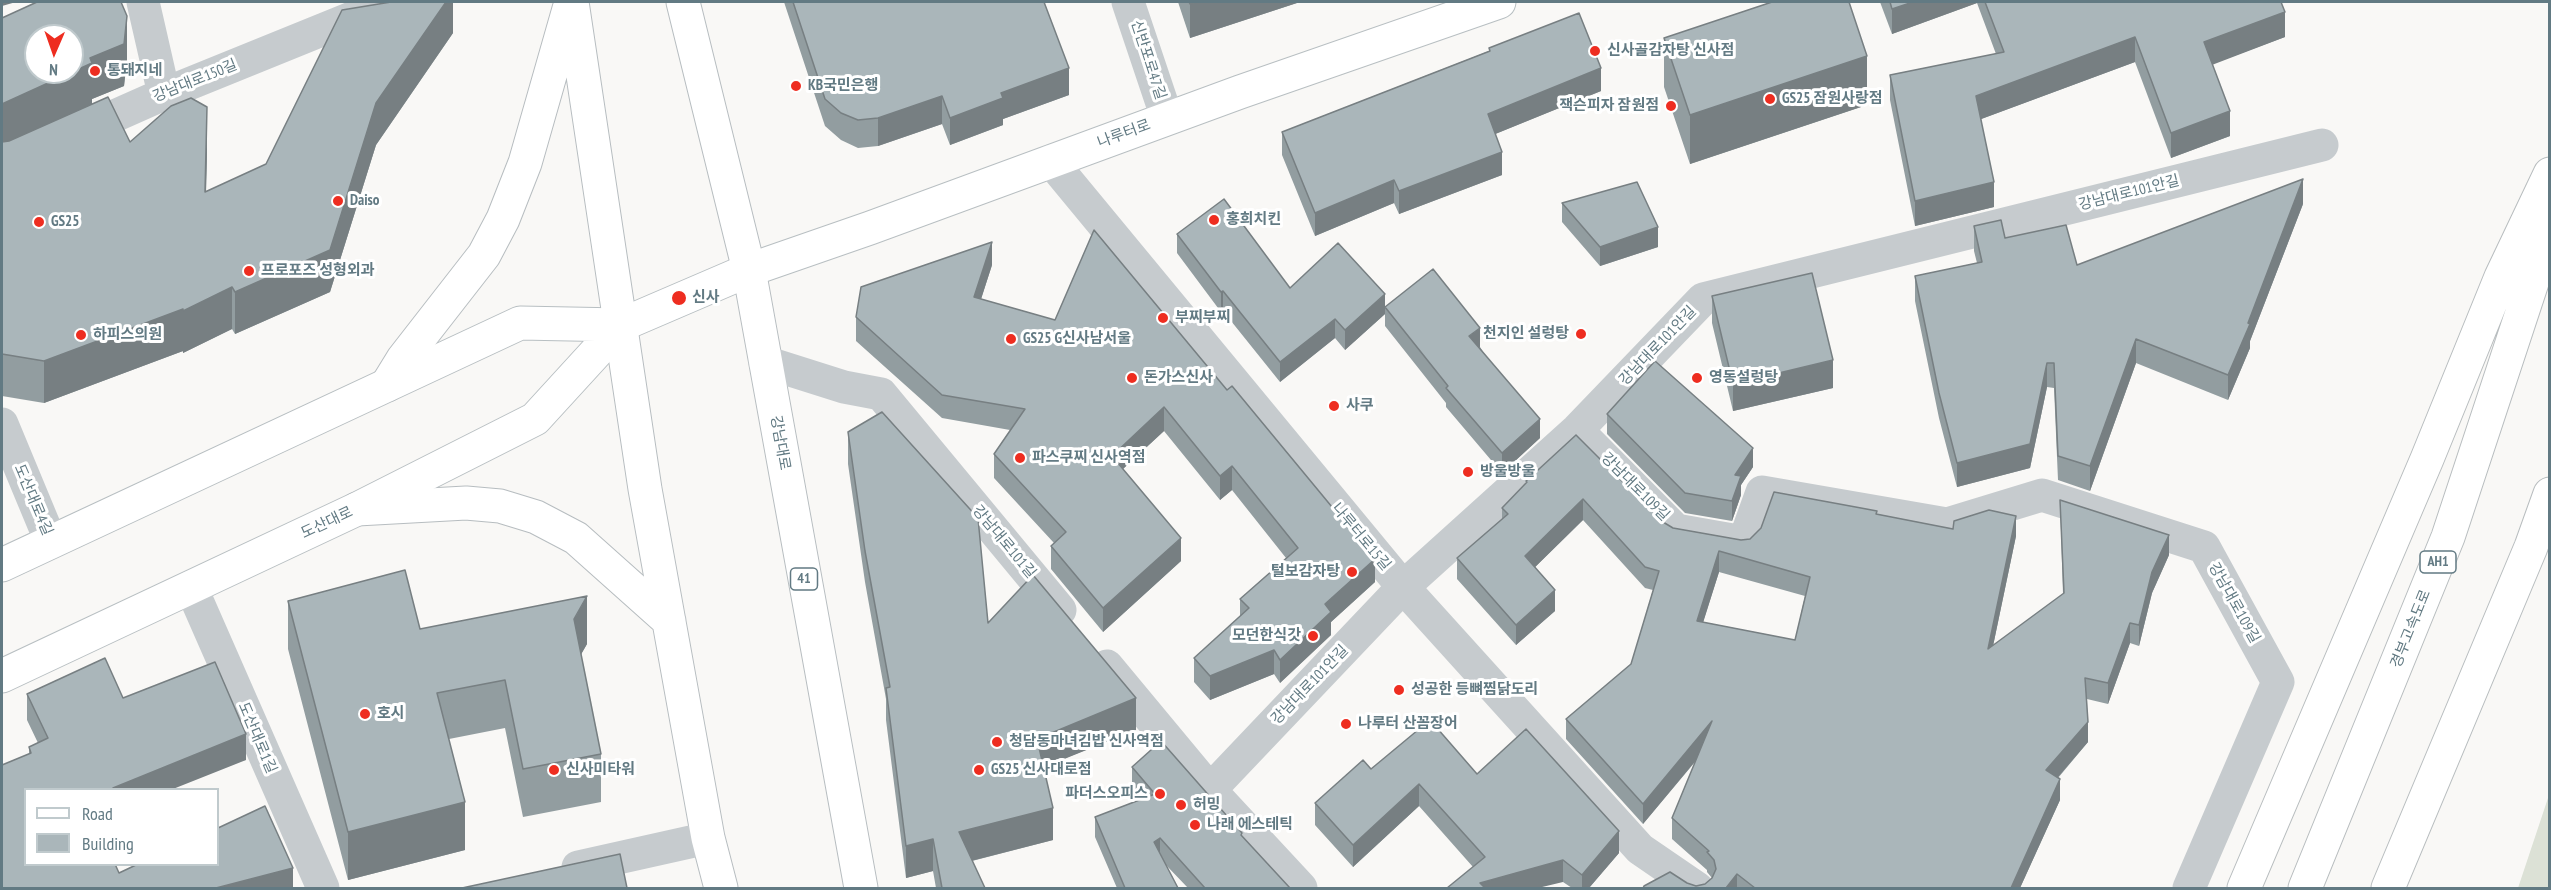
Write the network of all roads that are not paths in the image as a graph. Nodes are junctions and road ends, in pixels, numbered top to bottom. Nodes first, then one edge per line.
1 (143, 2) edge
2 (391, 2) edge
3 (572, 2) edge
4 (683, 2) edge
5 (1128, 2) edge
6 (1499, 2) edge
7 (164, 94) junction
8 (1167, 118) junction
9 (2322, 145) dead end
10 (1051, 161) junction
11 (2, 166) edge
12 (2550, 174) edge
13 (2550, 228) edge
14 (749, 270) junction
15 (621, 325) junction
16 (765, 362) junction
17 (387, 385) junction
18 (2, 424) edge
19 (1577, 430) junction
20 (2550, 494) edge
21 (357, 509) junction
22 (51, 542) junction
23 (2, 565) edge
24 (191, 587) junction
25 (1403, 587) junction
26 (669, 621) junction
27 (2, 676) edge
28 (1210, 790) junction
29 (708, 838) junction
30 (551, 873) edge
31 (323, 888) edge
32 (721, 888) edge
33 (861, 888) edge
34 (1301, 888) edge
35 (1697, 888) edge
36 (2189, 888) edge
37 (2244, 888) edge
38 (2305, 888) edge
39 (2388, 888) edge

1 - 7 street
2 - 7 street, 강남대로150길
3 - 15 main road
3 - 17 main road
4 - 14 main road, 강남대로 / 41
5 - 8 street, 신반포로47길
6 - 8 main road, 나루터로
7 - 11 street, 강남대로150길
8 - 10 main road, 나루터로
9 - 19 street, 강남대로101안길
10 - 14 main road, 나루터로
10 - 25 street, 나루터로15길
12 - 37 main road
13 - 38 main road, 경부고속도로 / AH1
14 - 15 main road, 도산대로
14 - 16 main road, 강남대로 / 41
15 - 17 main road, 도산대로
15 - 21 main road, 도산대로
15 - 26 main road
16 - 28 street, 강남대로101길
16 - 33 main road, 강남대로 / 41
17 - 22 main road, 도산대로
18 - 22 street, 도산대로4길
19 - 25 street, 강남대로101안길
19 - 36 street, 강남대로109길
20 - 39 main road
21 - 24 main road, 도산대로
21 - 26 main road
22 - 23 main road, 도산대로
24 - 27 main road, 도산대로
24 - 31 street, 도산대로1길
25 - 28 street, 강남대로101안길
25 - 35 street, 나루터로15길
26 - 29 main road
28 - 34 street, 강남대로101길
29 - 30 street
29 - 32 main road

